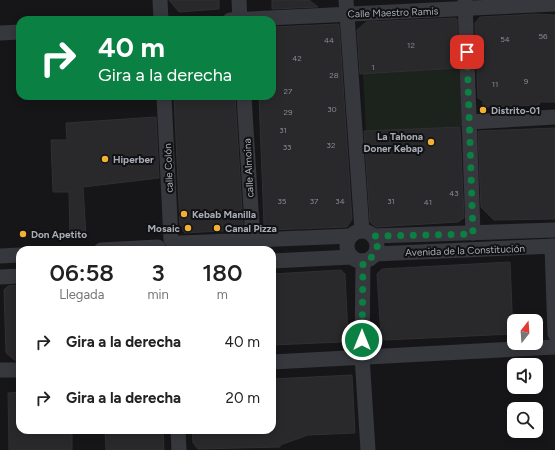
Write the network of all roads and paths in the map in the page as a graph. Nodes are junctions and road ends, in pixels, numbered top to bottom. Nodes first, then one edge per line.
1 (160, 0) edge
2 (239, 0) edge
3 (555, 4) edge
4 (465, 5) edge
5 (347, 7) edge
6 (161, 16) edge
7 (237, 16) edge
8 (271, 16) edge
9 (16, 32) edge
10 (0, 34) edge
11 (164, 100) edge
12 (244, 100) edge
13 (555, 117) edge
14 (470, 122) junction
15 (555, 230) edge
16 (362, 234) junction
17 (473, 234) junction
18 (253, 241) junction
19 (170, 246) edge
20 (554, 246) edge
21 (16, 255) edge
22 (0, 256) edge
23 (363, 257) junction
24 (276, 261) edge
25 (0, 276) edge
26 (16, 276) edge
27 (555, 334) edge
28 (555, 347) edge
29 (362, 356) junction
30 (276, 362) edge
31 (0, 370) edge
32 (16, 370) edge
33 (178, 434) edge
34 (179, 450) edge
35 (368, 450) edge

1 - 6 street
2 - 7 street
3 - 4 street, Calle Maestro Ramis
4 - 5 street, Calle Maestro Ramis
4 - 14 street
5 - 8 street, Calle Maestro Ramis
5 - 16 street
9 - 10 street
11 - 19 street, calle Colón
12 - 18 street, calle Almoina
13 - 14 street
14 - 17 street
15 - 17 street, Avenida de la Constitución
16 - 17 street, Avenida de la Constitución
16 - 18 street, Avenida de la Constitución
16 - 23 street
16 - 23 street
18 - 19 street, Avenida de la Constitución
20 - 23 street, Avenida de la Constitución
20 - 27 street
21 - 22 street
23 - 24 street, Avenida de la Constitución
23 - 29 street
25 - 26 street
28 - 29 street
29 - 30 street
29 - 35 street
31 - 32 street
33 - 34 street

